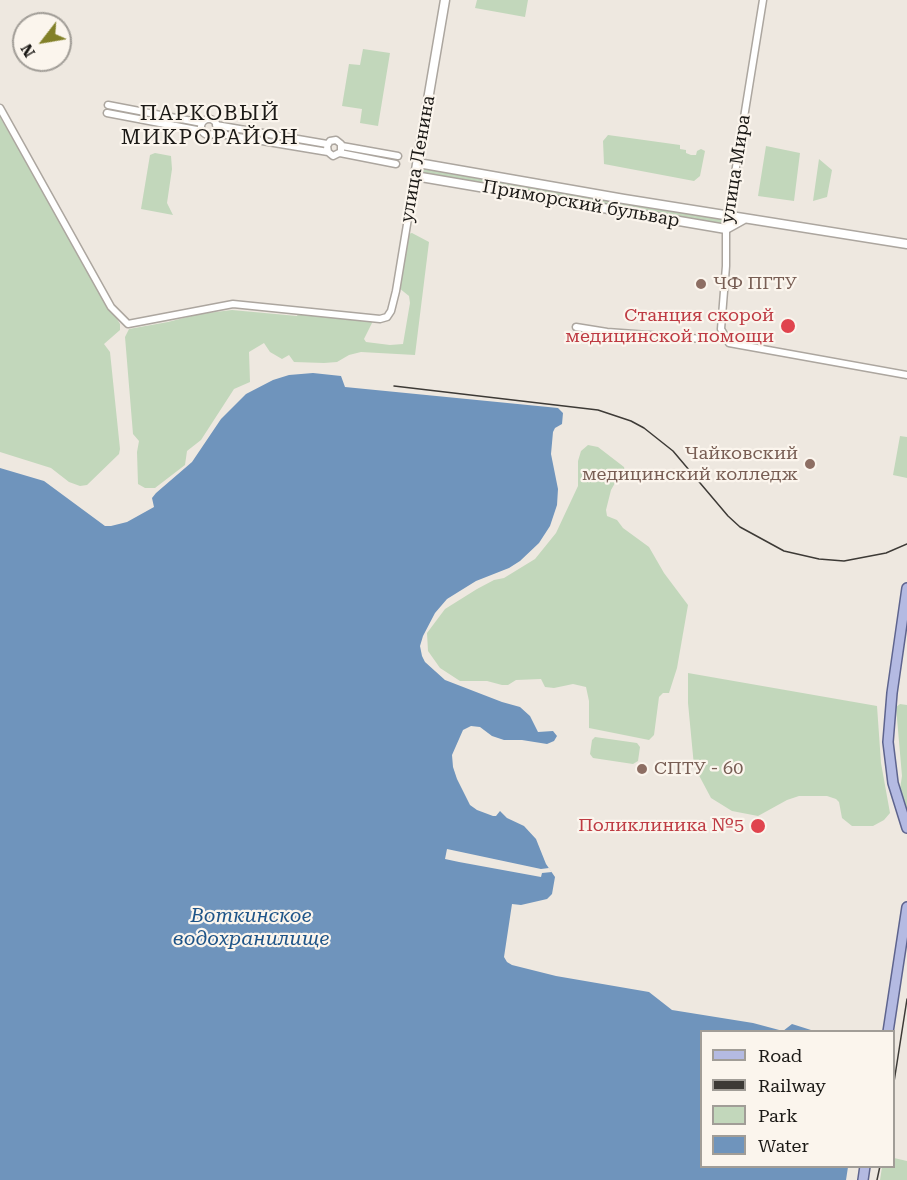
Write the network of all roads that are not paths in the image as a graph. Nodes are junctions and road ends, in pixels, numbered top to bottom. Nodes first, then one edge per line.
1 (445, 0) edge
2 (763, 0) edge
3 (108, 105) dead end
4 (0, 108) edge
5 (107, 113) dead end
6 (202, 123) junction
7 (216, 125) junction
8 (202, 131) junction
9 (214, 132) junction
10 (327, 144) junction
11 (342, 146) junction
12 (328, 152) junction
13 (340, 153) junction
14 (398, 156) dead end
15 (396, 164) dead end
16 (418, 164) junction
17 (415, 176) junction
18 (728, 216) junction
19 (744, 219) junction
20 (726, 229) junction
21 (907, 244) edge
22 (576, 327) dead end
23 (726, 337) junction
24 (907, 375) edge
25 (907, 588) edge
26 (907, 828) edge
27 (907, 907) edge
28 (888, 1030) edge

1 - 16 street, улица Ленина
2 - 18 street, улица Мира
3 - 6 street
4 - 17 street, улица Ленина
5 - 8 street
6 - 7 street
6 - 8 street
7 - 9 street
7 - 10 street
8 - 9 street
9 - 12 street
10 - 11 street
10 - 12 street
11 - 13 street
11 - 14 street
12 - 13 street
13 - 15 street
16 - 17 street, улица Ленина
16 - 18 street, Приморский бульвар
17 - 20 street, Приморский бульвар
18 - 19 street, Приморский бульвар
18 - 20 street, улица Мира
19 - 20 street
19 - 21 street, Приморский бульвар
20 - 23 street, улица Мира
22 - 23 street
23 - 24 street
25 - 26 main road
27 - 28 main road

